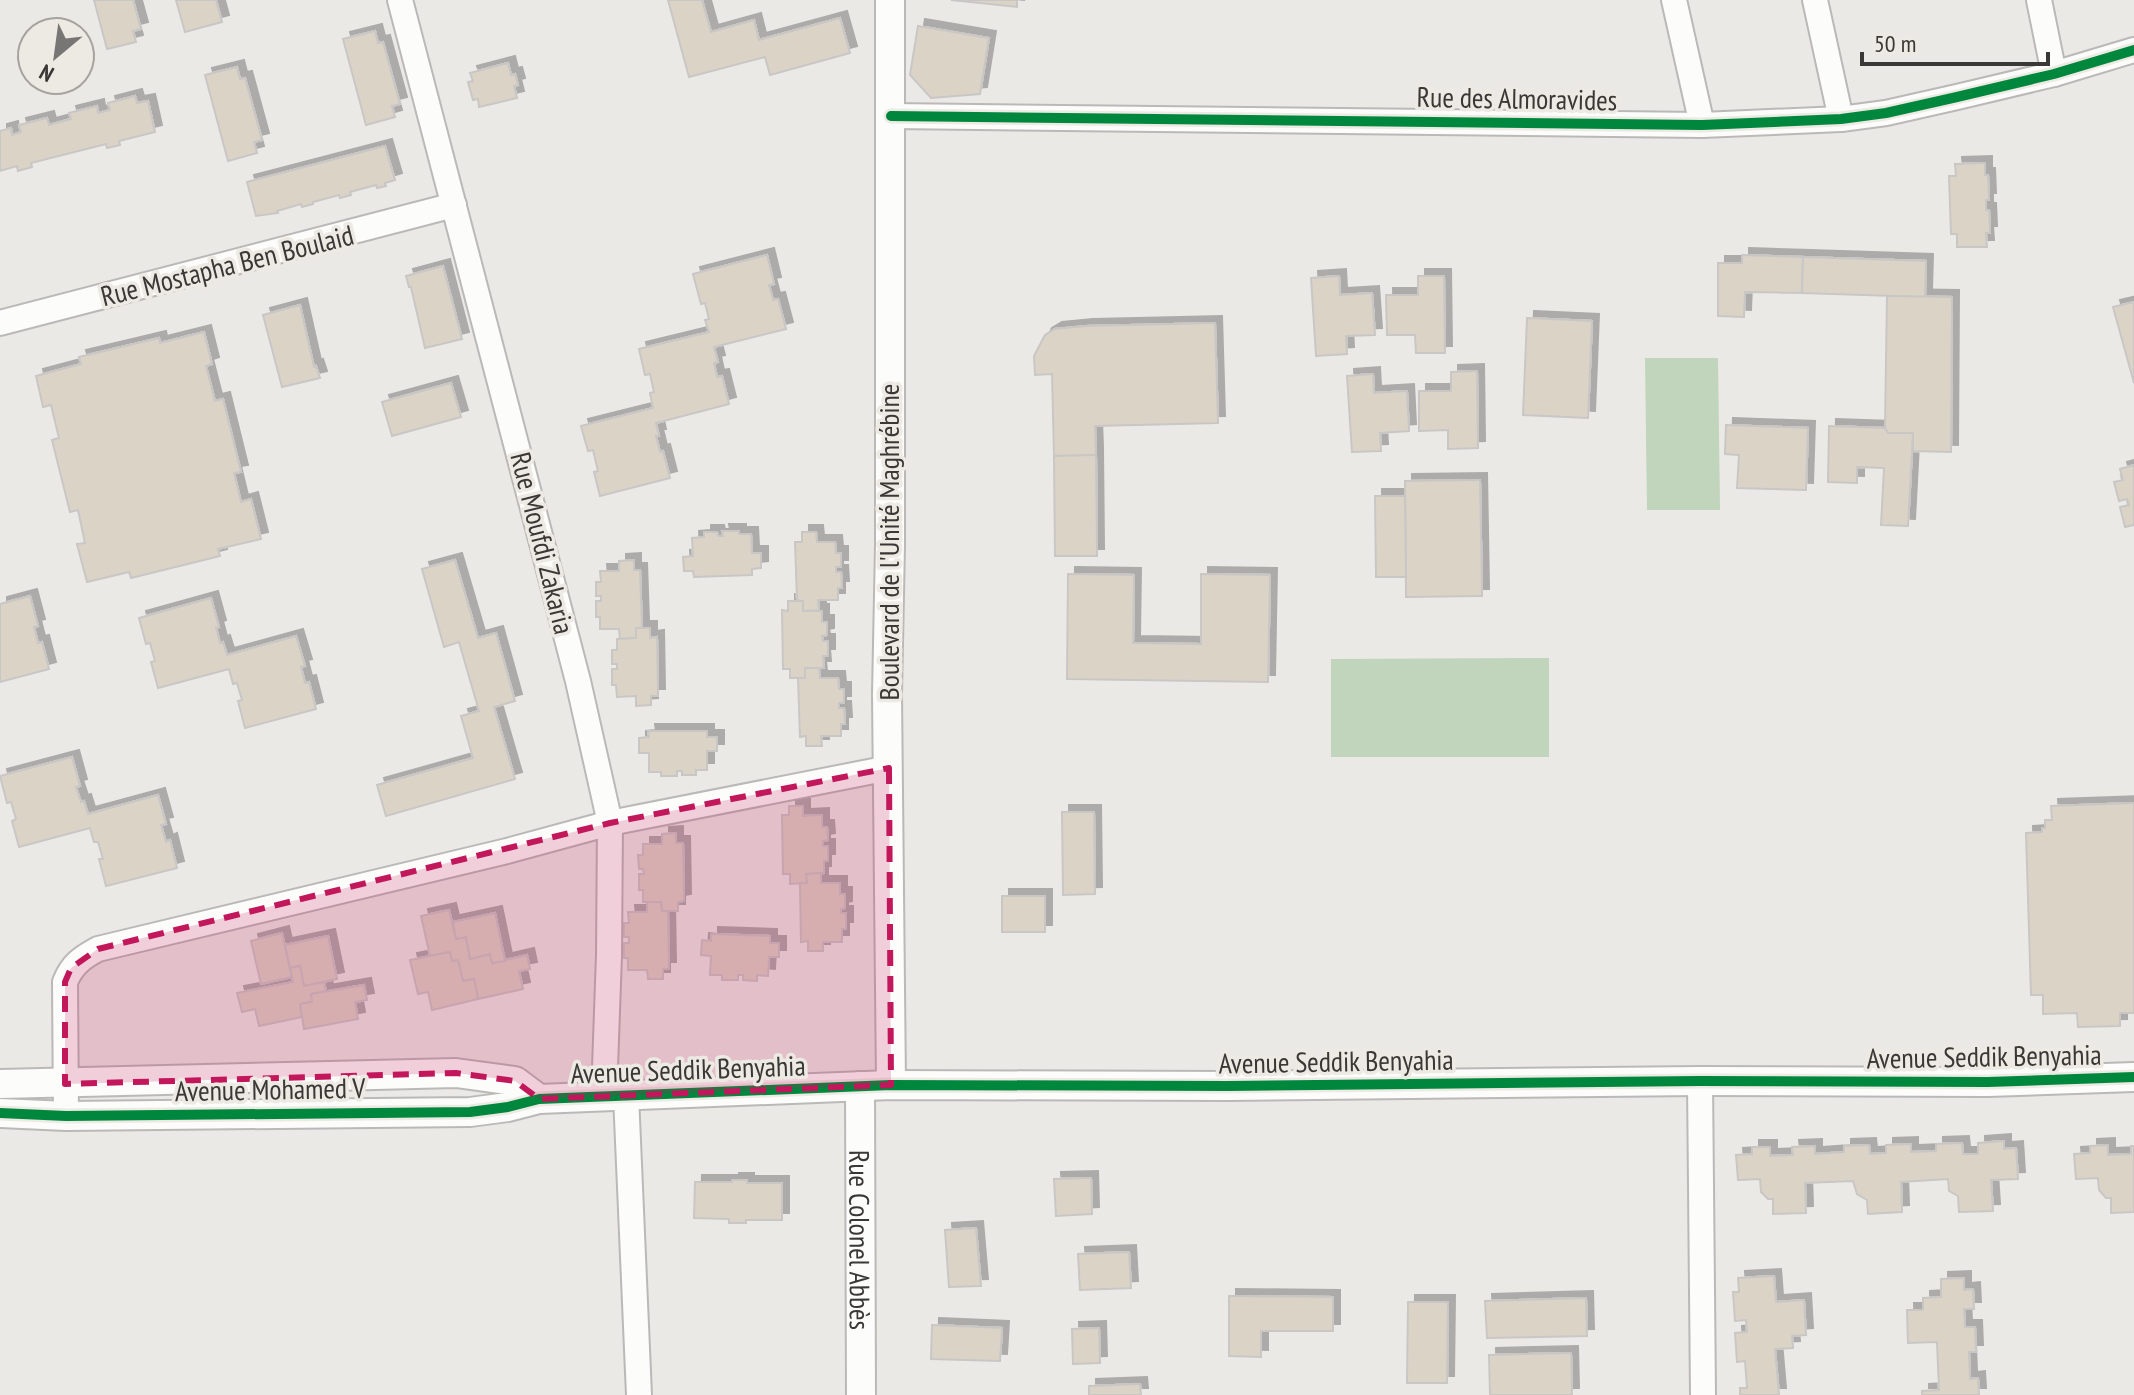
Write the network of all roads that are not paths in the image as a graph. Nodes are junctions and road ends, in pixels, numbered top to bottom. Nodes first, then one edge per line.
1 (400, 0) edge
2 (890, 0) edge
3 (1674, 0) edge
4 (1815, 0) edge
5 (2039, 0) edge
6 (2134, 50) edge
7 (2054, 74) junction
8 (891, 116) junction
9 (1841, 119) junction
10 (1702, 125) junction
11 (454, 205) junction
12 (0, 323) edge
13 (889, 768) junction
14 (610, 823) junction
15 (2134, 1077) edge
16 (1700, 1081) junction
17 (0, 1084) edge
18 (65, 1084) junction
19 (891, 1085) junction
20 (860, 1086) junction
21 (615, 1095) junction
22 (539, 1099) junction
23 (0, 1113) edge
24 (66, 1116) junction
25 (639, 1395) edge
26 (861, 1395) edge
27 (1703, 1395) edge

1 - 11 street, Rue Moufdi Zakaria
2 - 8 street, Boulevard de l'Unité Maghrébine
3 - 10 street
4 - 9 street
5 - 7 street
6 - 7 street, Rue des Almoravides
7 - 9 street, Rue des Almoravides
8 - 10 street, Rue des Almoravides
8 - 13 street, Boulevard de l'Unité Maghrébine
9 - 10 street, Rue des Almoravides
11 - 12 street, Rue Mostapha Ben Boulaid
11 - 14 street, Rue Moufdi Zakaria
13 - 14 street
13 - 19 street, Boulevard de l'Unité Maghrébine
14 - 18 street
14 - 21 street, Rue Moufdi Zakaria
15 - 16 street, Avenue Seddik Benyahia
16 - 19 street, Avenue Seddik Benyahia
16 - 27 street
17 - 18 street, Avenue Mohamed V
18 - 22 street, Avenue Mohamed V
18 - 24 street
19 - 20 street, Avenue Seddik Benyahia
20 - 21 street, Avenue Seddik Benyahia
20 - 26 street, Rue Colonel Abbès
21 - 22 street, Avenue Seddik Benyahia
21 - 25 street, Rue Moufdi Zakaria
22 - 24 street, Avenue Mohamed V
23 - 24 street, Avenue Mohamed V

